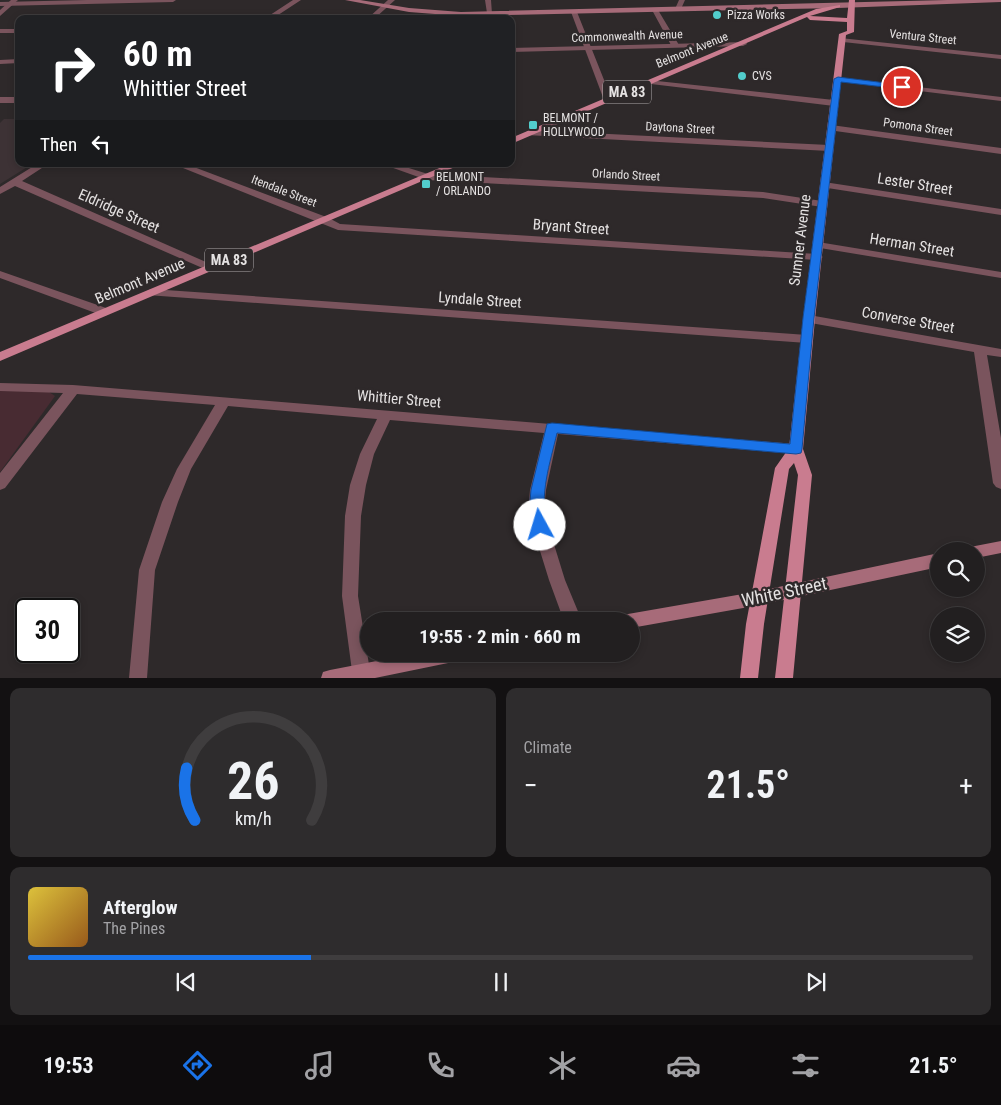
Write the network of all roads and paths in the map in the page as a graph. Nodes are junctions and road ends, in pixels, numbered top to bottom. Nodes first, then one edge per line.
1 (173, 0) edge
2 (298, 0) edge
3 (348, 0) edge
4 (392, 0) edge
5 (488, 0) edge
6 (682, 0) edge
7 (1001, 0) edge
8 (13, 2) edge
9 (838, 3) edge
10 (852, 3) edge
11 (0, 4) edge
12 (385, 6) junction
13 (678, 9) junction
14 (655, 10) junction
15 (574, 12) junction
16 (0, 14) edge
17 (274, 15) edge
18 (375, 15) edge
19 (475, 15) edge
20 (492, 15) edge
21 (512, 15) edge
22 (838, 19) junction
23 (800, 20) junction
24 (852, 20) junction
25 (0, 31) edge
26 (15, 31) edge
27 (843, 37) junction
28 (743, 44) junction
29 (675, 46) junction
30 (588, 48) junction
31 (515, 50) edge
32 (1001, 57) edge
33 (0, 62) edge
34 (15, 62) edge
35 (838, 79) junction
36 (651, 82) junction
37 (1001, 99) edge
38 (0, 100) edge
39 (15, 100) edge
40 (608, 100) junction
41 (834, 103) junction
42 (831, 128) junction
43 (529, 133) junction
44 (515, 139) edge
45 (829, 148) junction
46 (1001, 151) edge
47 (38, 167) edge
48 (186, 167) edge
49 (397, 167) edge
50 (450, 167) edge
51 (427, 176) junction
52 (15, 182) junction
53 (824, 185) junction
54 (0, 192) edge
55 (822, 204) junction
56 (1001, 212) edge
57 (325, 220) junction
58 (818, 245) junction
59 (817, 257) junction
60 (211, 268) junction
61 (0, 274) edge
62 (1001, 275) edge
63 (151, 293) junction
64 (105, 312) junction
65 (809, 318) junction
66 (807, 339) junction
67 (980, 349) junction
68 (1001, 353) edge
69 (0, 357) edge
70 (0, 387) edge
71 (72, 388) junction
72 (224, 401) junction
73 (386, 414) junction
74 (552, 428) junction
75 (796, 449) junction
76 (1001, 483) edge
77 (0, 484) edge
78 (1001, 547) edge
79 (985, 550) edge
80 (930, 562) edge
81 (792, 590) junction
82 (760, 598) junction
83 (569, 612) edge
84 (640, 619) edge
85 (410, 662) edge
86 (361, 671) junction
87 (138, 678) edge
88 (330, 678) edge
89 (749, 678) edge
90 (784, 678) edge

1 - 8 street
2 - 17 street
3 - 12 main road
4 - 12 street
5 - 20 street
6 - 13 street
7 - 10 main road
8 - 11 street
8 - 16 street
9 - 10 main road
9 - 13 main road
9 - 22 main road, Sumner Avenue
9 - 23 main road, Belmont Avenue / MA 83
10 - 24 main road
12 - 18 street
12 - 19 main road
13 - 14 main road
14 - 15 main road
14 - 29 street
15 - 21 main road
15 - 30 street
22 - 23 main road, Belmont Avenue / MA 83
22 - 24 main road, Belmont Avenue / MA 83
22 - 27 main road, Sumner Avenue
23 - 28 main road, Belmont Avenue / MA 83
24 - 27 main road, Sumner Avenue
25 - 26 street
27 - 32 street, Ventura Street
27 - 35 main road, Sumner Avenue
28 - 29 street, Commonwealth Avenue
28 - 36 main road, Belmont Avenue / MA 83
29 - 30 street, Commonwealth Avenue
30 - 31 street, Commonwealth Avenue
30 - 40 street
33 - 34 street
35 - 37 street
35 - 41 main road, Sumner Avenue
36 - 40 main road, Belmont Avenue / MA 83
36 - 41 street
38 - 39 street
40 - 43 main road, Belmont Avenue / MA 83
41 - 42 main road, Sumner Avenue
42 - 45 main road, Sumner Avenue
42 - 46 street, Pomona Street
43 - 44 main road, Belmont Avenue / MA 83
43 - 45 street, Daytona Street
45 - 53 main road, Sumner Avenue
47 - 52 street
48 - 57 street, Itendale Street
49 - 51 street, Orlando Street
50 - 51 main road, Belmont Avenue / MA 83
51 - 55 street, Orlando Street
51 - 57 main road, Belmont Avenue / MA 83
52 - 54 street
52 - 60 street, Eldridge Street
53 - 55 main road, Sumner Avenue
53 - 56 street, Lester Street
55 - 58 main road, Sumner Avenue
57 - 59 street, Bryant Street
57 - 60 main road, Belmont Avenue / MA 83
58 - 59 main road, Sumner Avenue
58 - 62 street, Herman Street
59 - 65 main road, Sumner Avenue
60 - 63 main road, Belmont Avenue / MA 83
61 - 64 street
63 - 64 main road, Belmont Avenue / MA 83
63 - 66 street, Lyndale Street
64 - 69 main road, Belmont Avenue / MA 83
65 - 66 main road, Sumner Avenue
65 - 67 street, Converse Street
66 - 75 main road, Sumner Avenue
67 - 68 street, Converse Street
67 - 76 street
70 - 71 street, Whittier Street
71 - 72 street, Whittier Street
71 - 77 street
72 - 73 street, Whittier Street
72 - 87 street
73 - 74 street, Whittier Street
73 - 86 street
74 - 75 street, Whittier Street
74 - 83 street
75 - 81 main road, Sumner Avenue
75 - 82 main road, Sumner Avenue
78 - 79 main road
80 - 81 main road, White Street
81 - 82 main road, White Street
81 - 90 main road, Sumner Avenue
82 - 84 main road, White Street
82 - 89 main road, Sumner Avenue
85 - 86 main road
86 - 88 main road

